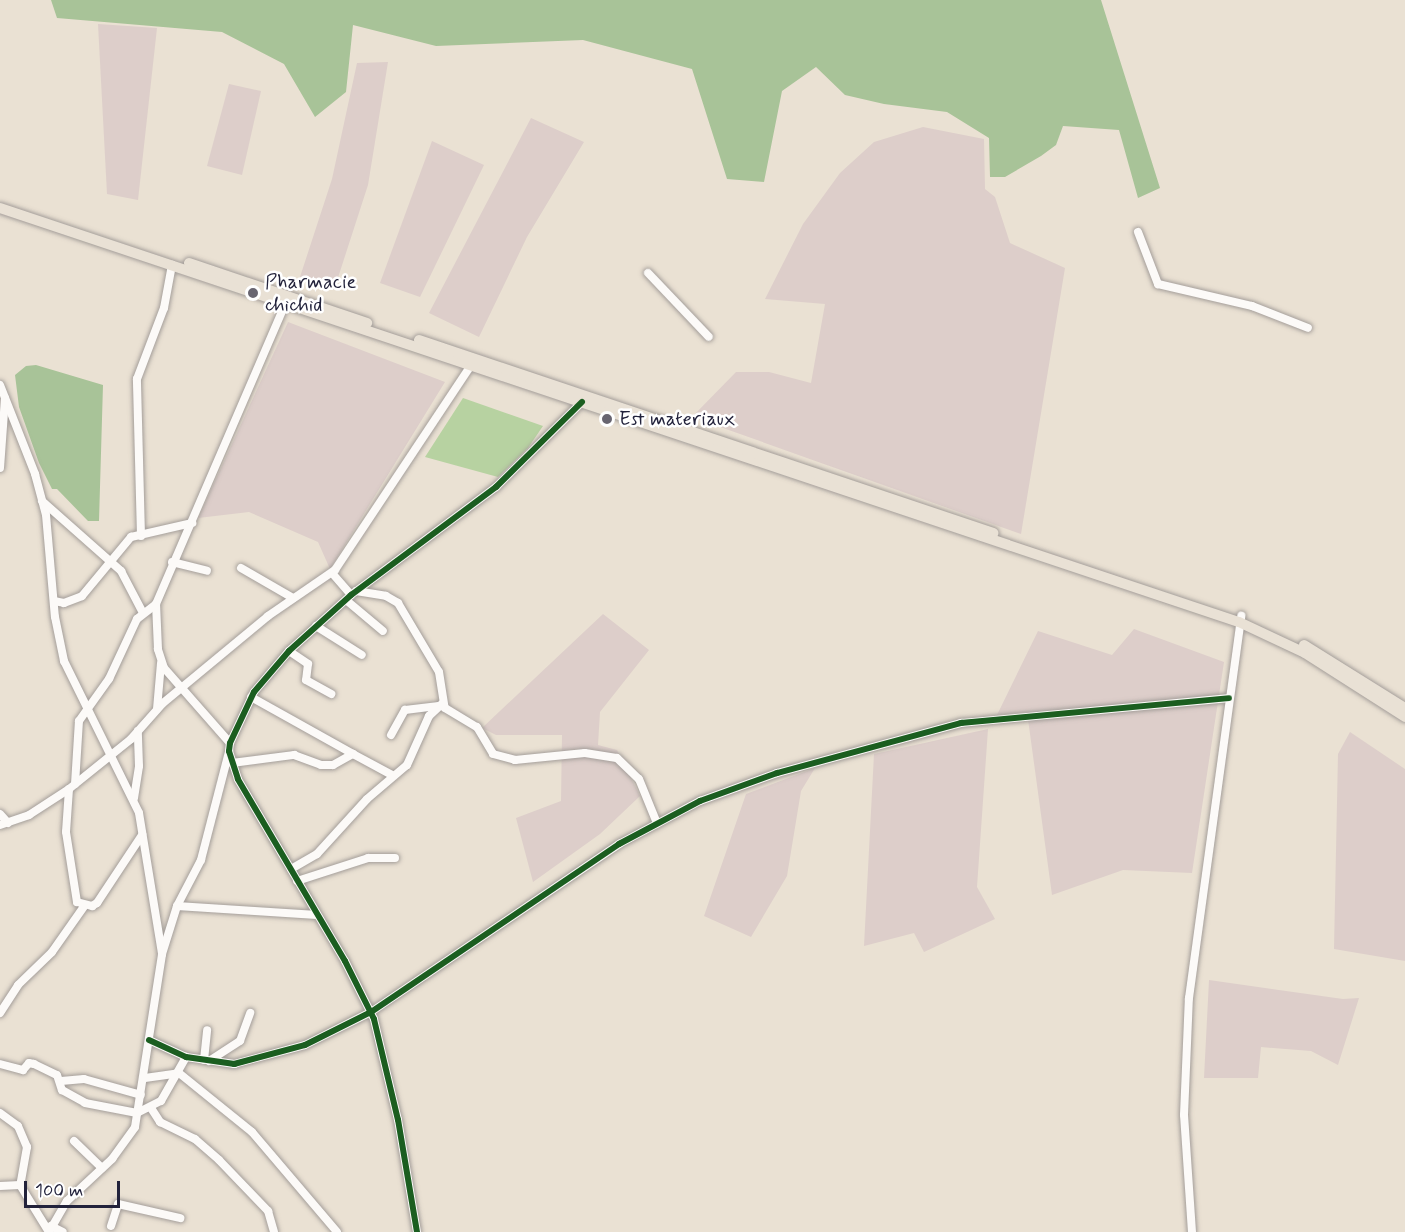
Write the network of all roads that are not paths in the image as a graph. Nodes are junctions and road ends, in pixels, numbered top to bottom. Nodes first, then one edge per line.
1 (0, 200) edge
2 (0, 208) edge
3 (1138, 232) dead end
4 (172, 265) junction
5 (648, 273) dead end
6 (287, 300) junction
7 (1308, 328) dead end
8 (709, 337) dead end
9 (471, 365) junction
10 (0, 385) edge
11 (5, 395) junction
12 (582, 402) junction
13 (0, 468) edge
14 (42, 501) junction
15 (192, 523) junction
16 (141, 536) junction
17 (109, 559) junction
18 (172, 562) junction
19 (241, 568) dead end
20 (207, 572) dead end
21 (332, 573) junction
22 (351, 595) junction
23 (293, 598) junction
24 (54, 601) junction
25 (156, 604) junction
26 (142, 611) junction
27 (1240, 619) junction
28 (316, 626) junction
29 (382, 631) dead end
30 (289, 651) junction
31 (362, 655) dead end
32 (161, 661) junction
33 (183, 688) junction
34 (331, 694) dead end
35 (251, 698) junction
36 (1229, 698) junction
37 (441, 704) junction
38 (89, 708) junction
39 (1405, 708) edge
40 (157, 709) junction
41 (1405, 717) edge
42 (138, 731) junction
43 (391, 735) dead end
44 (230, 747) junction
45 (112, 754) junction
46 (353, 754) junction
47 (232, 763) junction
48 (392, 775) junction
49 (72, 787) junction
50 (134, 798) junction
51 (0, 814) edge
52 (4, 824) edge
53 (657, 824) junction
54 (142, 835) junction
55 (395, 858) dead end
56 (291, 869) junction
57 (297, 881) junction
58 (85, 905) junction
59 (177, 906) junction
60 (316, 915) junction
61 (162, 954) junction
62 (371, 1012) junction
63 (0, 1013) edge
64 (250, 1013) dead end
65 (207, 1030) dead end
66 (149, 1040) junction
67 (186, 1058) junction
68 (206, 1060) junction
69 (0, 1064) edge
70 (179, 1073) junction
71 (145, 1078) junction
72 (61, 1081) junction
73 (141, 1095) junction
74 (151, 1107) junction
75 (0, 1113) edge
76 (137, 1113) junction
77 (74, 1141) dead end
78 (102, 1168) junction
79 (20, 1185) junction
80 (0, 1186) edge
81 (180, 1218) dead end
82 (111, 1226) dead end
83 (50, 1230) edge
84 (63, 1232) edge
85 (274, 1232) edge
86 (338, 1232) edge
87 (417, 1232) edge
88 (1192, 1232) edge

1 - 6 highway
2 - 4 highway
3 - 7 street
4 - 6 highway
4 - 16 street
5 - 8 street
6 - 9 highway
6 - 15 street
6 - 27 highway
9 - 12 highway
9 - 21 street
10 - 11 street
11 - 13 street
11 - 14 street
12 - 22 street
12 - 27 highway
14 - 17 street
14 - 24 street
15 - 16 street
15 - 18 street
16 - 17 street
17 - 24 street
17 - 26 street
18 - 20 street
18 - 25 street
19 - 23 street
21 - 22 street
21 - 23 street
22 - 28 street
22 - 29 street
22 - 37 street
23 - 33 street
24 - 38 street
25 - 26 street
25 - 32 street
26 - 38 street
27 - 36 street
27 - 39 highway
27 - 41 highway
28 - 30 street
28 - 31 street
30 - 34 street
30 - 35 street
32 - 33 street
32 - 40 street
33 - 40 street
33 - 44 street
35 - 44 street
35 - 46 street
36 - 53 street
36 - 88 street
37 - 43 street
37 - 48 street
37 - 53 street
38 - 45 street
38 - 49 street
40 - 42 street
42 - 45 street
42 - 50 street
44 - 47 street
44 - 59 street
45 - 49 street
45 - 50 street
46 - 47 street
46 - 48 street
47 - 56 street
48 - 56 street
49 - 52 street
49 - 58 street
50 - 54 street
51 - 52 street
53 - 62 street
54 - 58 street
54 - 61 street
55 - 57 street
56 - 57 street
57 - 60 street
58 - 63 street
59 - 60 street
59 - 61 street
60 - 62 street
61 - 66 street
62 - 68 street
62 - 87 street
64 - 68 street
65 - 68 street
66 - 67 street
66 - 71 street
67 - 68 street
67 - 70 street
69 - 72 street
70 - 71 street
70 - 74 street
70 - 86 street
71 - 73 street
72 - 73 street
72 - 76 street
73 - 76 street
74 - 76 street
74 - 85 street
75 - 79 street
76 - 78 street
77 - 78 street
78 - 83 street
79 - 80 street
79 - 83 street
81 - 82 street
83 - 84 street

